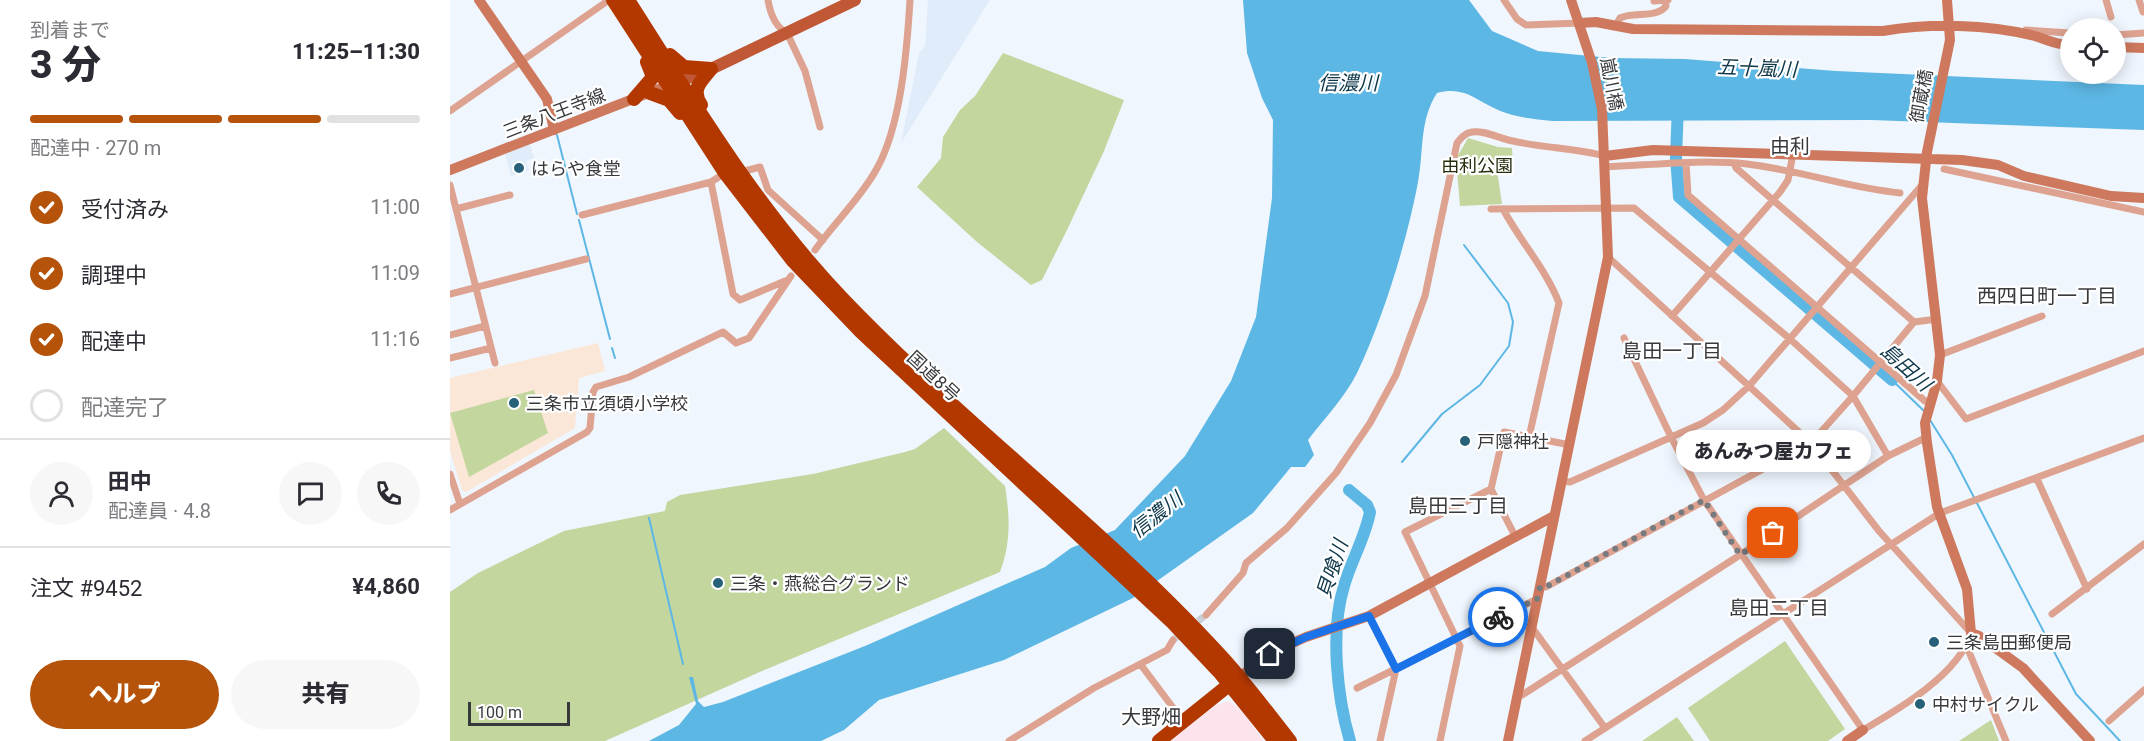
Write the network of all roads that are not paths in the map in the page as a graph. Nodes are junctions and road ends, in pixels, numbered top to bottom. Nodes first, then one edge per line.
1 (478, 0) edge
2 (611, 0) edge
3 (628, 0) edge
4 (768, 0) edge
5 (855, 0) edge
6 (910, 0) edge
7 (1504, 0) edge
8 (1571, 0) edge
9 (1666, 0) edge
10 (1947, 0) edge
11 (2106, 0) edge
12 (2139, 0) edge
13 (1654, 1) edge
14 (2143, 12) edge
15 (2112, 17) dead end
16 (628, 23) junction
17 (1616, 25) junction
18 (1950, 26) junction
19 (1581, 28) junction
20 (646, 29) junction
21 (1987, 30) junction
22 (787, 33) junction
23 (2060, 33) edge
24 (2144, 33) edge
25 (2126, 34) edge
26 (2060, 44) edge
27 (2126, 47) edge
28 (2144, 48) edge
29 (522, 61) junction
30 (711, 69) junction
31 (674, 83) junction
32 (650, 93) junction
33 (634, 99) junction
34 (450, 111) edge
35 (820, 128) dead end
36 (554, 130) junction
37 (700, 133) junction
38 (718, 140) junction
39 (1793, 154) junction
40 (1927, 156) junction
41 (1605, 161) junction
42 (1686, 163) junction
43 (1734, 163) junction
44 (1944, 169) dead end
45 (450, 170) edge
46 (740, 172) junction
47 (1790, 172) junction
48 (725, 173) junction
49 (711, 182) junction
50 (1924, 183) junction
51 (450, 185) edge
52 (1900, 193) dead end
53 (510, 195) dead end
54 (2144, 198) edge
55 (1774, 201) junction
56 (1606, 207) junction
57 (456, 209) junction
58 (1491, 209) dead end
59 (1503, 209) junction
60 (2144, 212) edge
61 (582, 215) dead end
62 (460, 225) junction
63 (450, 228) edge
64 (823, 240) junction
65 (1739, 240) junction
66 (815, 250) dead end
67 (1608, 257) junction
68 (586, 259) dead end
69 (1851, 267) junction
70 (1708, 272) junction
71 (475, 288) junction
72 (825, 288) junction
73 (450, 294) edge
74 (1816, 308) junction
75 (1672, 316) junction
76 (2042, 316) dead end
77 (1937, 319) junction
78 (1914, 322) junction
79 (485, 326) junction
80 (450, 335) edge
81 (1624, 338) dead end
82 (1790, 339) junction
83 (491, 348) junction
84 (2144, 351) edge
85 (1940, 355) junction
86 (450, 358) edge
87 (495, 363) dead end
88 (1880, 363) junction
89 (1936, 381) junction
90 (1749, 386) junction
91 (1853, 396) junction
92 (1931, 401) junction
93 (1529, 437) junction
94 (1671, 437) junction
95 (1927, 437) junction
96 (2144, 438) edge
97 (1811, 443) junction
98 (1570, 445) junction
99 (1888, 456) junction
100 (450, 474) edge
101 (2037, 479) junction
102 (1562, 482) junction
103 (1844, 486) junction
104 (1491, 489) junction
105 (1704, 500) junction
106 (460, 504) junction
107 (450, 510) edge
108 (1940, 513) junction
109 (1554, 516) junction
110 (1516, 538) junction
111 (1891, 544) junction
112 (2144, 544) edge
113 (1740, 555) junction
114 (1429, 584) junction
115 (1540, 587) junction
116 (2087, 589) junction
117 (1537, 599) junction
118 (1783, 614) junction
119 (2052, 614) dead end
120 (1206, 615) tunnel mouth
121 (1369, 616) junction
122 (1531, 626) junction
123 (1971, 633) junction
124 (1458, 638) junction
125 (1173, 640) tunnel mouth
126 (1967, 647) junction
127 (1141, 665) junction
128 (1563, 668) junction
129 (1396, 669) junction
130 (1234, 680) junction
131 (1357, 688) dead end
132 (2144, 690) edge
133 (1518, 695) junction
134 (1183, 721) junction
135 (2109, 721) dead end
136 (1605, 728) junction
137 (1862, 735) edge
138 (1588, 740) edge
139 (1009, 741) edge
140 (1158, 741) edge
141 (1275, 741) edge
142 (1290, 741) edge
143 (1380, 741) edge
144 (1440, 741) edge
145 (1508, 741) edge
146 (1847, 741) edge
147 (2006, 741) edge
148 (2090, 741) edge

1 - 29 street
2 - 16 highway, 国道8号
2 - 29 street
3 - 20 highway, 国道8号
4 - 22 street
5 - 22 main road
6 - 64 street
7 - 19 street
8 - 19 street, 嵐川橋
9 - 13 street
9 - 17 street
10 - 18 street, 御蔵橋
11 - 15 street
12 - 14 street
16 - 31 highway, 国道8号
16 - 33 highway
17 - 18 street
17 - 19 street
18 - 21 street
18 - 40 street, 御蔵橋
19 - 41 street, 嵐川橋
20 - 30 highway
20 - 31 highway, 国道8号
21 - 23 street
21 - 26 street
22 - 30 main road
22 - 35 street
24 - 25 street
27 - 28 street
29 - 34 street
29 - 36 street
30 - 31 main road
30 - 38 highway
31 - 32 street, 三条八王寺線
31 - 37 highway, 国道8号
31 - 38 highway, 国道8号
32 - 33 street, 三条八王寺線
32 - 37 highway
33 - 36 street, 三条八王寺線
36 - 45 street, 三条八王寺線
37 - 48 highway, 国道8号
38 - 46 highway, 国道8号
39 - 40 street
39 - 41 street
39 - 47 street
40 - 50 street, 御蔵橋
40 - 54 street
41 - 42 street
41 - 56 street, 嵐川橋
41 - 120 street
42 - 43 street
42 - 65 street
43 - 47 street
43 - 55 street
44 - 60 street
46 - 64 street
46 - 72 highway, 国道8号
47 - 52 street
47 - 55 street
48 - 49 street
48 - 72 highway, 国道8号
49 - 61 street
49 - 106 street
50 - 69 street
50 - 77 street, 御蔵橋
51 - 57 street
53 - 57 street
55 - 65 street
55 - 69 street
56 - 59 street
56 - 67 street, 嵐川橋
56 - 70 street
57 - 62 street
58 - 59 street
59 - 93 street
62 - 63 street
62 - 71 street
64 - 66 street
65 - 70 street
65 - 74 street
67 - 75 street
67 - 98 street, 嵐川橋
68 - 71 street
69 - 74 street
69 - 78 street
70 - 75 street
70 - 82 street
71 - 73 street
71 - 79 street
72 - 130 highway, 国道8号
74 - 82 street
74 - 88 street
75 - 90 street
76 - 85 street
77 - 78 street
77 - 85 street, 御蔵橋
78 - 88 street
79 - 80 street
79 - 83 street
81 - 94 street
82 - 90 street
82 - 91 street
83 - 86 street
83 - 87 street
84 - 89 street
85 - 89 street, 御蔵橋
88 - 91 street
88 - 92 street
89 - 92 street, 御蔵橋
90 - 94 street
90 - 97 street
91 - 97 street
91 - 99 street
92 - 95 street, 御蔵橋
93 - 98 street
93 - 104 street
94 - 102 street
94 - 105 street
95 - 99 street
95 - 108 street, 御蔵橋
96 - 101 street
97 - 103 street
97 - 105 street
98 - 102 street, 嵐川橋
99 - 103 street
100 - 106 street
101 - 108 street
101 - 116 street
102 - 109 street, 嵐川橋
103 - 111 street
103 - 113 street
104 - 110 street
104 - 114 street
105 - 113 street
105 - 115 street
106 - 107 street
108 - 111 street
108 - 123 street, 御蔵橋
109 - 110 street
109 - 115 street, 嵐川橋
110 - 114 street
111 - 118 street
111 - 123 street
112 - 116 street
113 - 118 street
113 - 128 street
114 - 121 street
114 - 124 street
115 - 117 street, 嵐川橋
116 - 119 street
117 - 122 street, 嵐川橋
117 - 124 street
118 - 136 street
118 - 137 street
121 - 129 street
121 - 130 street
122 - 128 street
122 - 133 street, 嵐川橋
123 - 126 street
123 - 148 street
124 - 129 street
124 - 144 street
125 - 127 street
126 - 137 street
126 - 147 street
127 - 134 street
127 - 139 street
128 - 133 street
128 - 136 street
129 - 131 street
129 - 143 street
130 - 134 highway
130 - 141 highway, 国道8号
130 - 142 highway, 国道8号
132 - 135 street
133 - 145 street, 嵐川橋
134 - 140 highway
136 - 138 street
137 - 146 street

